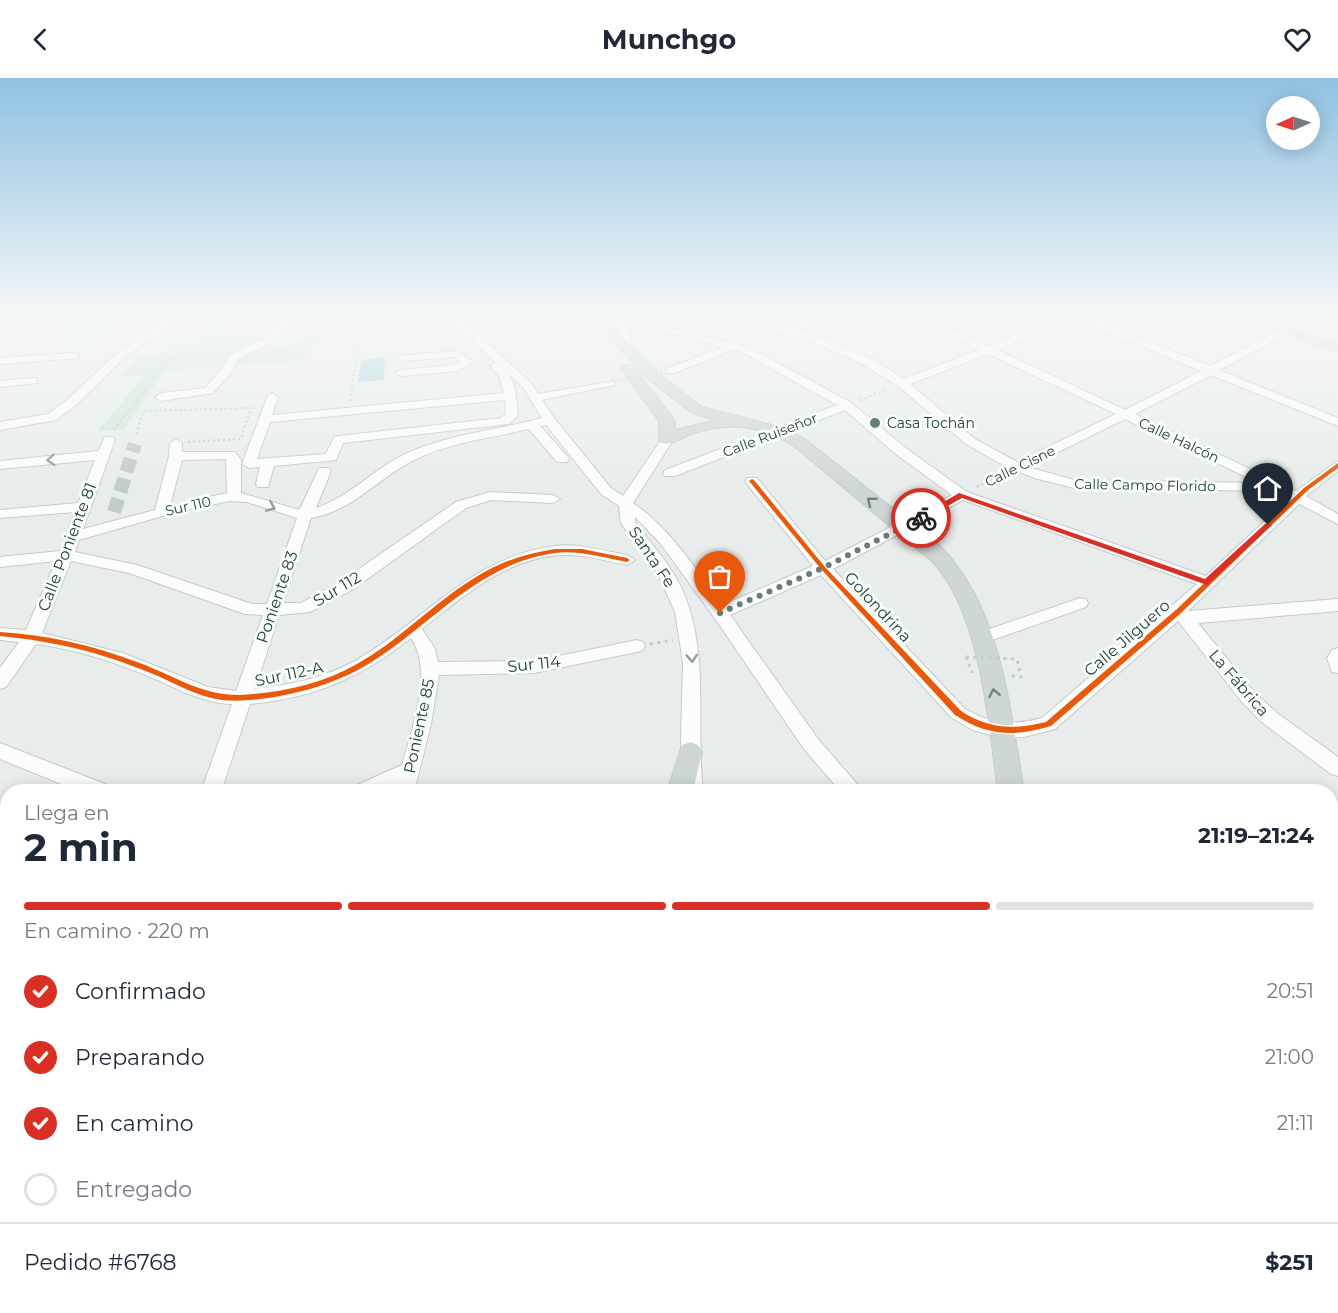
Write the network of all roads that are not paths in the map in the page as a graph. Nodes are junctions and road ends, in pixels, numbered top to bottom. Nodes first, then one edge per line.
1 (100, 376) edge
2 (221, 376) edge
3 (505, 376) edge
4 (515, 376) edge
5 (633, 376) edge
6 (653, 376) edge
7 (791, 376) edge
8 (892, 376) edge
9 (922, 376) edge
10 (1044, 376) edge
11 (1201, 376) edge
12 (1226, 376) edge
13 (33, 381) dead end
14 (611, 382) road end
15 (903, 383) junction
16 (0, 384) edge
17 (510, 396) junction
18 (161, 397) dead end
19 (272, 397) dead end
20 (534, 398) junction
21 (846, 405) junction
22 (697, 410) junction
23 (1126, 414) junction
24 (264, 419) junction
25 (549, 420) junction
26 (667, 421) junction
27 (742, 421) junction
28 (1338, 422) edge
29 (532, 425) junction
30 (0, 426) edge
31 (781, 432) junction
32 (111, 435) road end
33 (667, 440) junction
34 (102, 455) junction
35 (562, 459) dead end
36 (268, 463) junction
37 (0, 465) edge
38 (1017, 467) junction
39 (1336, 468) edge
40 (324, 471) dead end
41 (670, 473) dead end
42 (752, 481) dead end
43 (263, 484) dead end
44 (1280, 487) junction
45 (962, 495) junction
46 (234, 497) junction
47 (1299, 497) junction
48 (553, 499) dead end
49 (626, 503) junction
50 (82, 507) junction
51 (161, 512) junction
52 (0, 514) edge
53 (305, 515) junction
54 (1338, 519) edge
55 (904, 527) junction
56 (72, 537) junction
57 (66, 555) junction
58 (627, 560) dead end
59 (0, 562) edge
60 (823, 568) junction
61 (1207, 582) junction
62 (1080, 603) dead end
63 (1338, 605) edge
64 (273, 610) junction
65 (720, 613) junction
66 (1182, 614) junction
67 (413, 629) junction
68 (0, 634) edge
69 (32, 636) junction
70 (981, 638) junction
71 (637, 646) road end
72 (1338, 654) edge
73 (1338, 667) edge
74 (430, 669) junction
75 (0, 682) edge
76 (243, 697) junction
77 (1001, 731) junction
78 (0, 751) edge
79 (690, 752) junction
80 (1338, 768) edge
81 (410, 770) junction
82 (83, 784) edge
83 (214, 784) edge
84 (379, 784) edge
85 (406, 784) edge
86 (682, 784) edge
87 (692, 784) edge
88 (845, 784) edge
89 (1010, 784) edge
90 (1024, 784) edge

1 - 30 street
2 - 18 street
3 - 17 street
4 - 20 street
5 - 26 main road
6 - 22 main road
7 - 21 street
8 - 15 street, Calle Campo Florido
9 - 15 street
10 - 23 street, Calle Halcón
11 - 23 street, Calle Cisne
12 - 28 street
13 - 16 street
14 - 20 street
15 - 38 street, Calle Campo Florido
17 - 24 street
17 - 36 street
19 - 24 street
20 - 25 street
21 - 31 street, Calle Ruiseñor
21 - 45 street
22 - 26 main road
22 - 27 main road
23 - 38 street, Calle Cisne
23 - 44 street, Calle Halcón
24 - 36 street
25 - 29 street
25 - 49 street
26 - 33 main road
27 - 31 main road
27 - 33 main road
29 - 35 street
29 - 53 street
31 - 41 street, Calle Ruiseñor
55 -> 31 main road
32 - 34 street, Calle Poniente 81
33 - 49 street
34 -> 37 street
34 - 50 street, Calle Poniente 81
36 - 43 street
38 - 44 street, Calle Campo Florido
39 - 47 street, Calle Jilguero
40 - 53 street, Poniente 83
42 - 60 street, Golondrina
44 - 47 street, Calle Halcón
45 - 55 street
45 - 61 street
46 - 51 street, Sur 110
46 - 51 street
46 -> 53 street, Sur 110
47 - 54 street, Calle Halcón
47 - 61 street, Calle Jilguero
48 - 64 street, Sur 112
49 - 65 street
49 -> 79 street, Santa Fe
50 - 52 street
50 - 56 street, Calle Poniente 81
51 - 56 street, Sur 110
53 - 64 street, Poniente 83
55 - 60 street
55 - 70 main road
56 - 57 street, Calle Poniente 81
57 - 59 street, Sur 112
57 - 64 street, Sur 112
57 - 69 street, Calle Poniente 81
58 - 67 street, Sur 112-A
60 - 65 street
60 - 77 street, Golondrina
61 - 66 street, Calle Jilguero
62 - 70 street
63 - 66 street
64 - 76 street, Poniente 83
65 - 88 street
66 - 77 street, Calle Jilguero
66 - 80 street, La Fábrica
67 - 74 street, Poniente 85
67 - 76 street, Sur 112-A
68 - 69 street, Sur 112-A
69 - 75 street, Calle Poniente 81
69 - 76 street, Sur 112-A
77 -> 70 main road
71 - 74 street, Sur 114
72 - 73 street
74 - 81 street, Poniente 85
76 - 83 street, Poniente 83
77 - 89 main road
77 - 90 main road
78 - 82 street
79 - 86 main road
79 - 87 street, Santa Fe
81 - 84 street
81 - 85 street, Poniente 85

